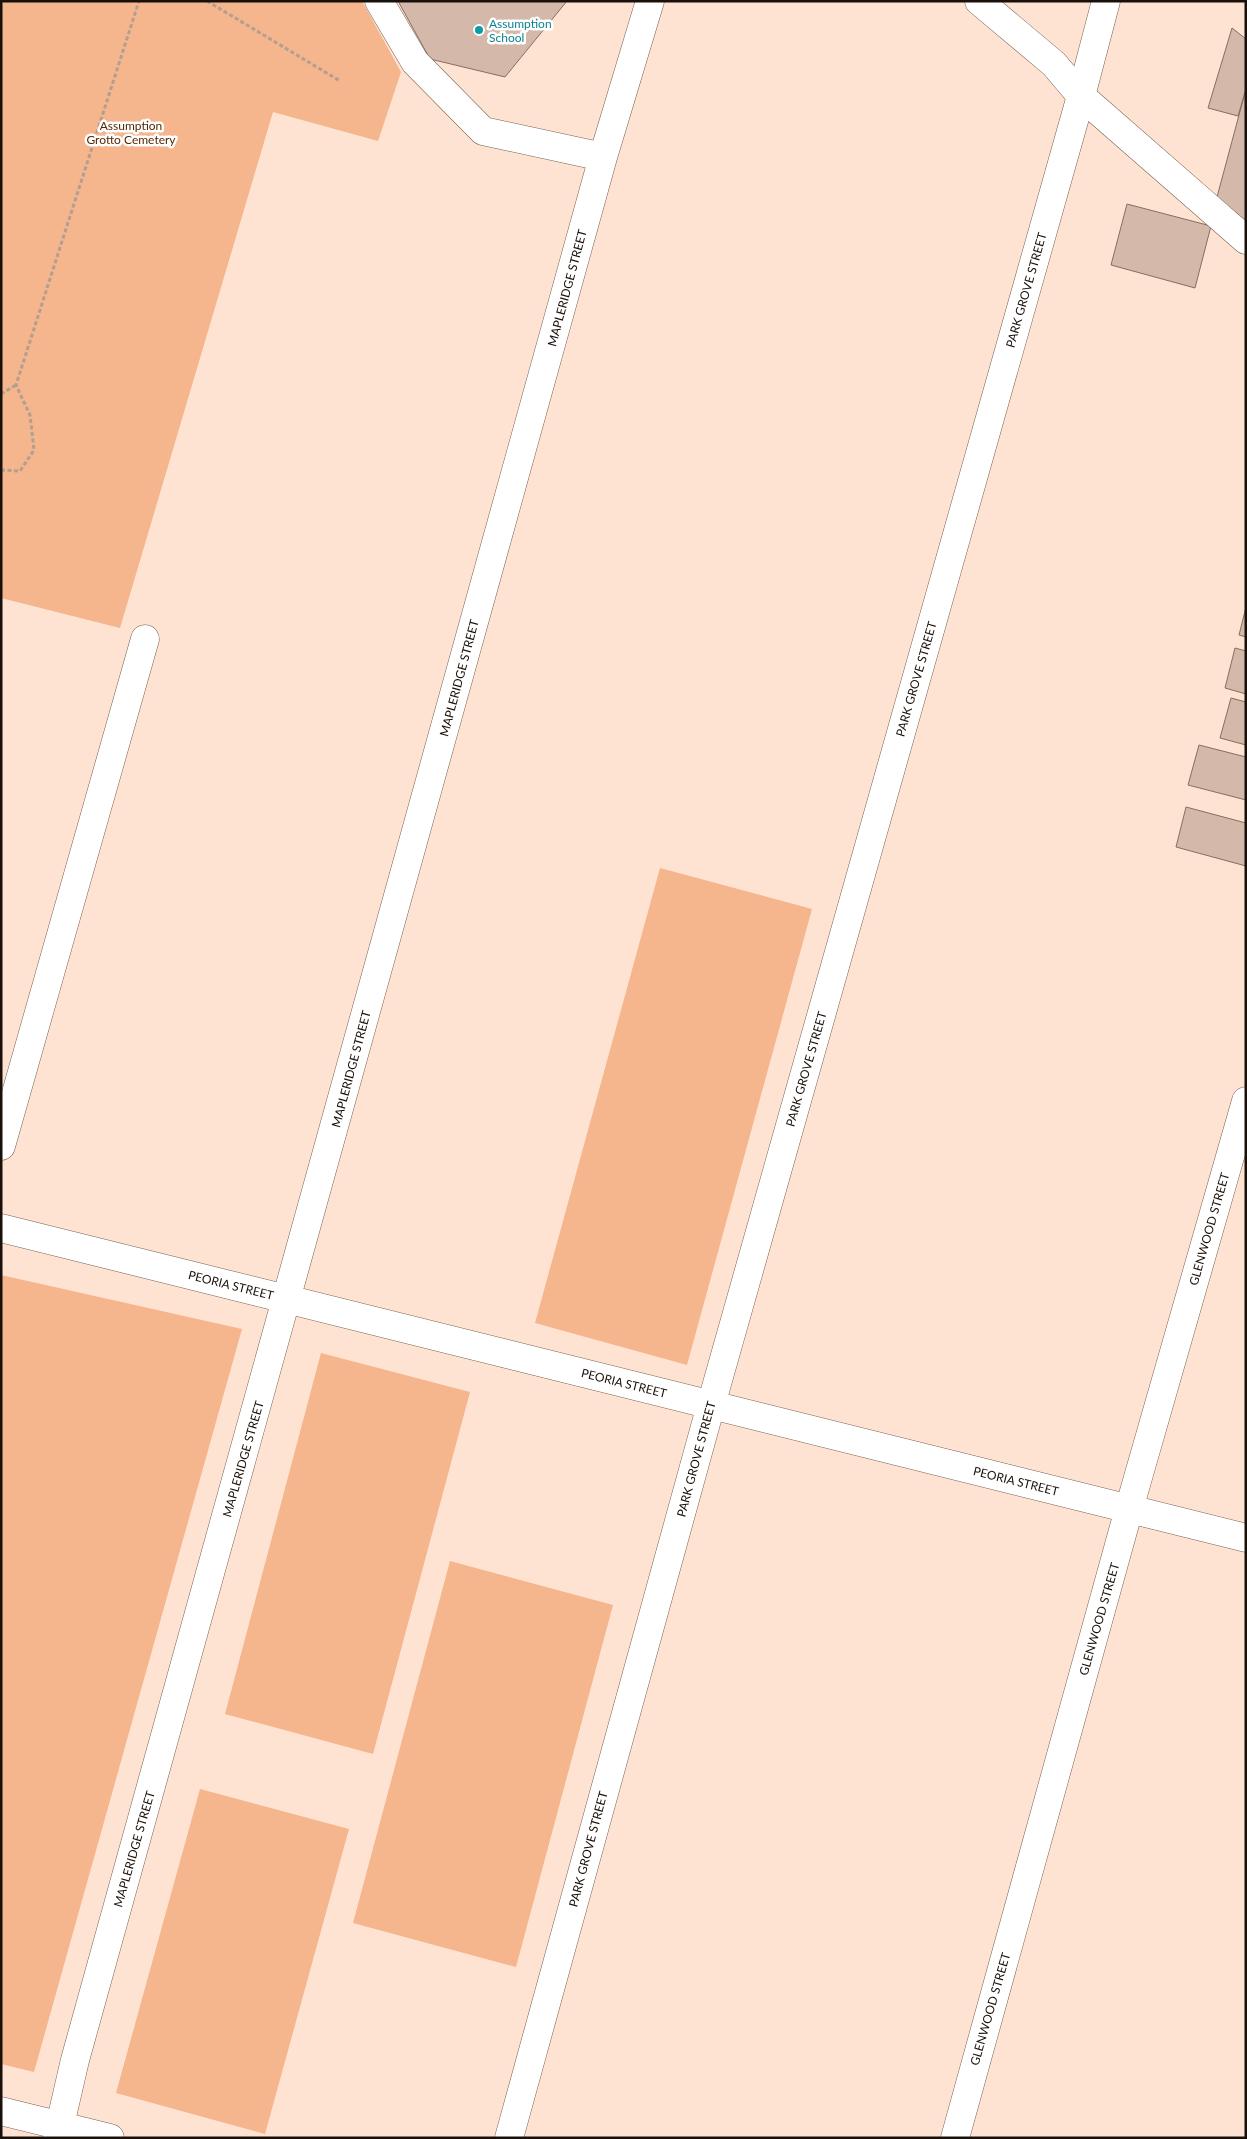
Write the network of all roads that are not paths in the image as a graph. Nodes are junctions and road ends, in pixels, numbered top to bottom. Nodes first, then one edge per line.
1 (379, 1) edge
2 (650, 1) edge
3 (980, 1) edge
4 (1106, 1) edge
5 (1081, 96) junction
6 (603, 157) junction
7 (1246, 240) edge
8 (145, 639) dead end
9 (1246, 1101) edge
10 (1, 1146) edge
11 (1, 1228) edge
12 (288, 1299) junction
13 (711, 1405) junction
14 (1129, 1509) junction
15 (1246, 1538) edge
16 (1, 2110) edge
17 (59, 2131) edge
18 (110, 2138) edge
19 (508, 2138) edge
20 (955, 2138) edge

1 - 6 street
2 - 6 street, MAPLERIDGE STREET
3 - 5 street
4 - 5 street, PARK GROVE STREET
5 - 7 street
5 - 13 street, PARK GROVE STREET
6 - 12 street, MAPLERIDGE STREET
8 - 10 street
9 - 14 street, GLENWOOD STREET
11 - 12 street, PEORIA STREET
12 - 13 street, PEORIA STREET
12 - 17 street, MAPLERIDGE STREET
13 - 14 street, PEORIA STREET
13 - 19 street, PARK GROVE STREET
14 - 15 street, PEORIA STREET
14 - 20 street, GLENWOOD STREET
16 - 17 street
17 - 18 street

